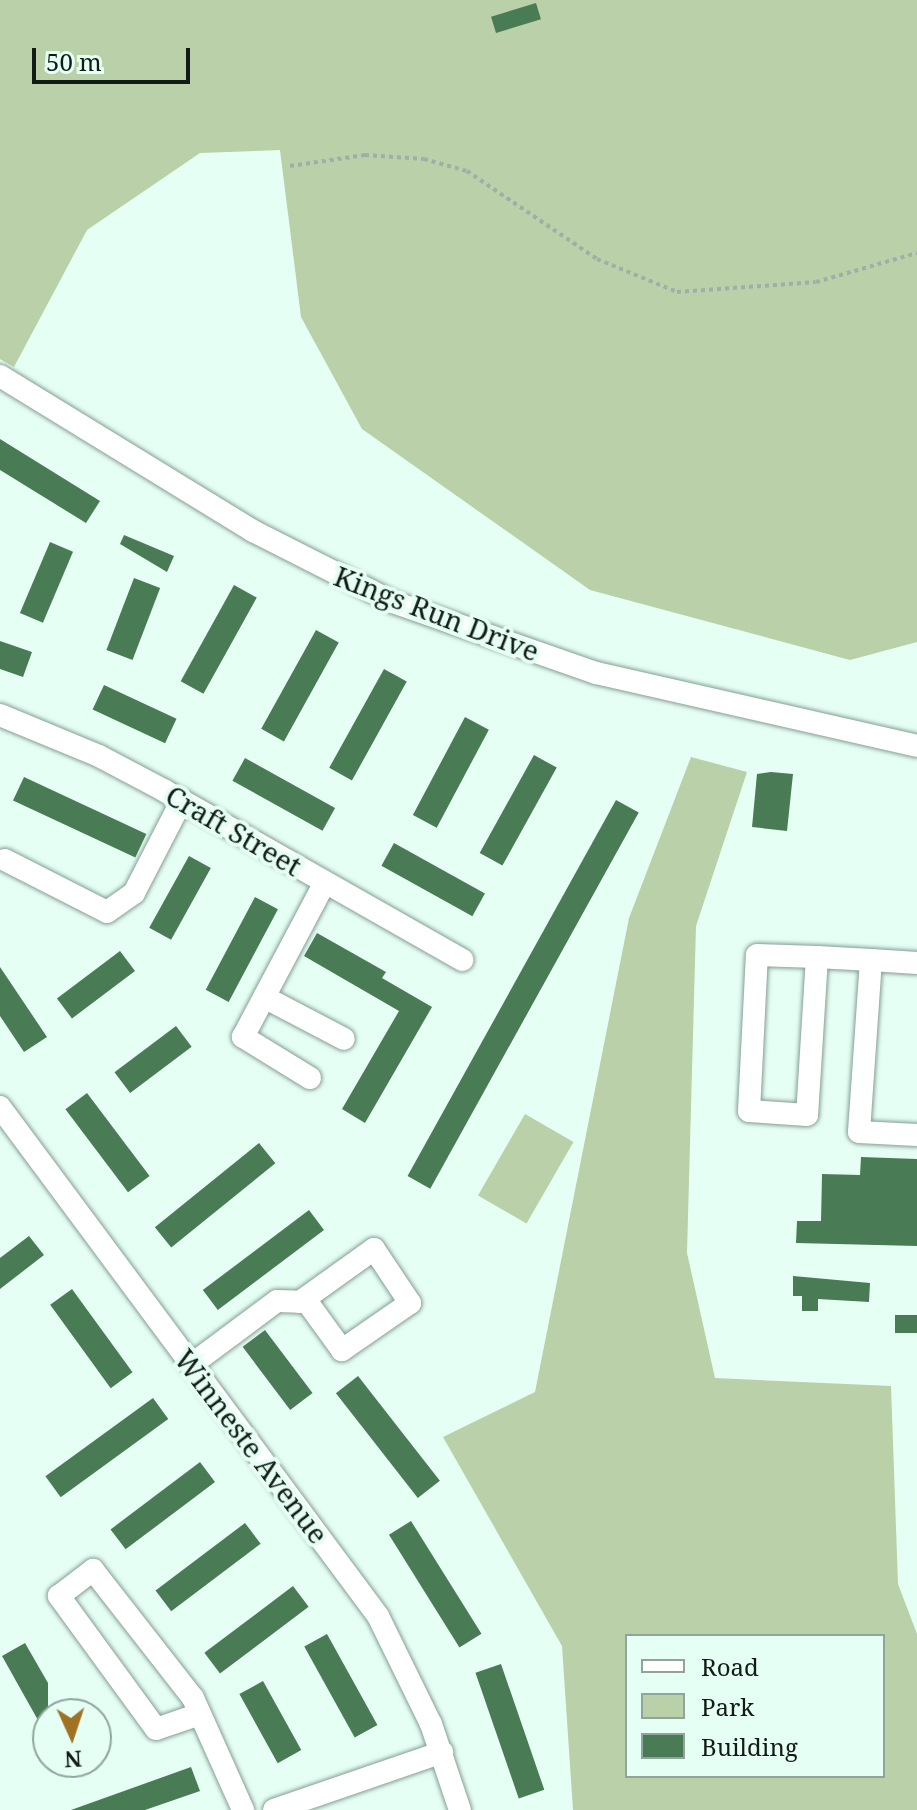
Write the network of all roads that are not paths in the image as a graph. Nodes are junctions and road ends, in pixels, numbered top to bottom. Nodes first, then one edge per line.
1 (0, 376) edge
2 (0, 715) edge
3 (917, 746) edge
4 (182, 800) junction
5 (5, 860) dead end
6 (325, 882) junction
7 (817, 957) junction
8 (462, 960) dead end
9 (871, 960) junction
10 (917, 963) edge
11 (264, 997) junction
12 (344, 1039) dead end
13 (310, 1078) dead end
14 (0, 1107) edge
15 (917, 1135) edge
16 (305, 1299) junction
17 (191, 1365) junction
18 (200, 1714) junction
19 (442, 1752) junction
20 (243, 1810) edge
21 (274, 1810) edge
22 (460, 1810) edge

1 - 3 street, Kings Run Drive
2 - 4 street, Craft Street
4 - 5 street
4 - 6 street, Craft Street
6 - 8 street, Craft Street
6 - 11 street
7 - 7 street
7 - 9 street
9 - 10 street
9 - 15 street
11 - 12 street
11 - 13 street
14 - 17 street, Winneste Avenue
16 - 16 street
16 - 17 street
17 - 19 street, Winneste Avenue
18 - 18 street
18 - 20 street
19 - 21 street
19 - 22 street, Winneste Avenue

